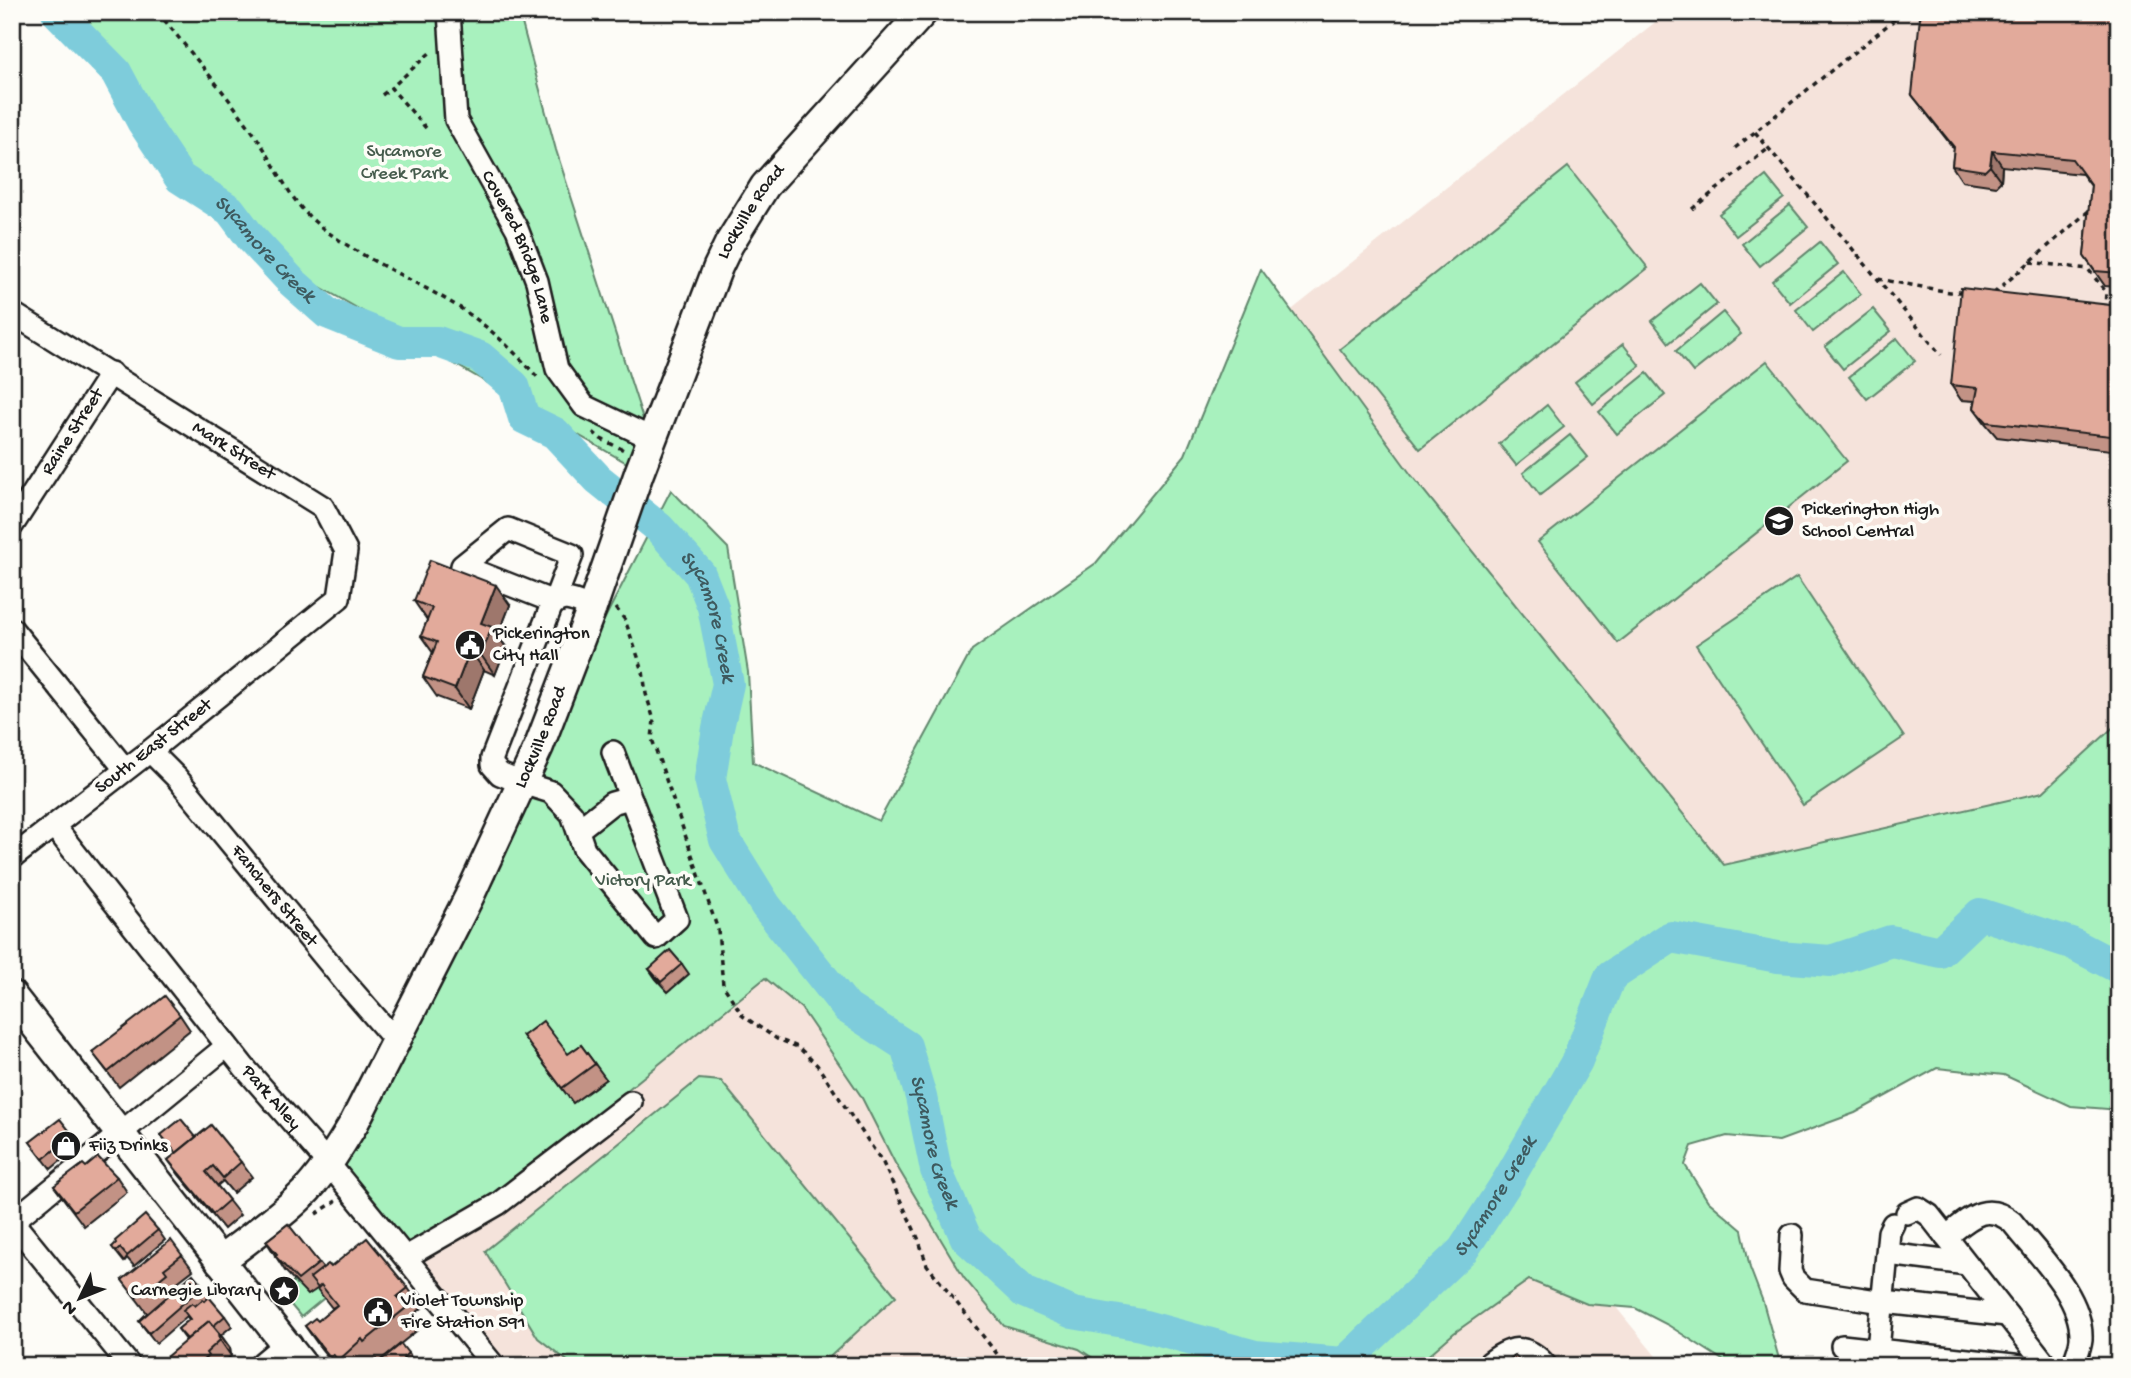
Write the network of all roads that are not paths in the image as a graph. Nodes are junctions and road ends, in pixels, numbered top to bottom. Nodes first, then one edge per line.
1 (449, 12) edge
2 (923, 12) edge
3 (12, 313) edge
4 (111, 373) junction
5 (641, 455) junction
6 (12, 526) edge
7 (596, 597) junction
8 (554, 602) junction
9 (12, 629) edge
10 (294, 634) joint
11 (150, 751) junction
12 (613, 752) dead end
13 (125, 769) junction
14 (522, 783) junction
15 (630, 798) junction
16 (54, 826) junction
17 (578, 830) junction
18 (12, 858) edge
19 (12, 996) edge
20 (396, 1041) junction
21 (227, 1046) junction
22 (631, 1102) dead end
23 (121, 1134) junction
24 (328, 1163) junction
25 (13, 1221) edge
26 (1792, 1235) dead end
27 (1946, 1237) junction
28 (1888, 1254) junction
29 (406, 1257) junction
30 (220, 1261) junction
31 (1967, 1264) junction
32 (1883, 1302) junction
33 (2007, 1315) junction
34 (1842, 1346) dead end
35 (1878, 1350) junction
36 (294, 1354) edge
37 (130, 1366) edge
38 (264, 1366) edge
39 (494, 1366) edge
40 (1486, 1366) edge
41 (1546, 1366) edge
42 (2022, 1366) edge
43 (2047, 1366) edge
44 (2073, 1366) edge

1 - 5 street, Covered Bridge Lane
2 - 5 main road, Lockville Road
3 - 4 street, Mark Street
4 - 6 street, Raine Street
4 - 10 street, Mark Street
5 - 7 main road, Lockville Road
7 - 8 street
7 - 14 main road, Lockville Road
8 - 8 street
8 - 14 street
9 - 13 street
10 - 11 street, South East Street
11 - 13 street, South East Street
11 - 20 street, Fanchers Street
12 - 15 street
13 - 16 street, South East Street
14 - 17 street
14 - 20 main road, Lockville Road
15 - 17 street
15 - 17 street
16 - 18 street, South East Street
16 - 21 street, Park Alley
19 - 23 main road
20 - 24 main road, Lockville Road
21 - 23 street
21 - 24 street, Park Alley
22 - 29 street
23 - 25 street
23 - 30 main road
24 - 29 street, Park Alley
24 - 30 main road, Lockville Road
25 - 37 street
26 - 32 street
27 - 28 street
27 - 31 street
27 - 44 street
28 - 31 street
28 - 32 street
29 - 39 street, Park Alley
30 - 36 main road
31 - 33 street
32 - 33 street
32 - 35 street
33 - 43 street
34 - 35 street
35 - 42 street
36 - 38 main road
40 - 41 street

